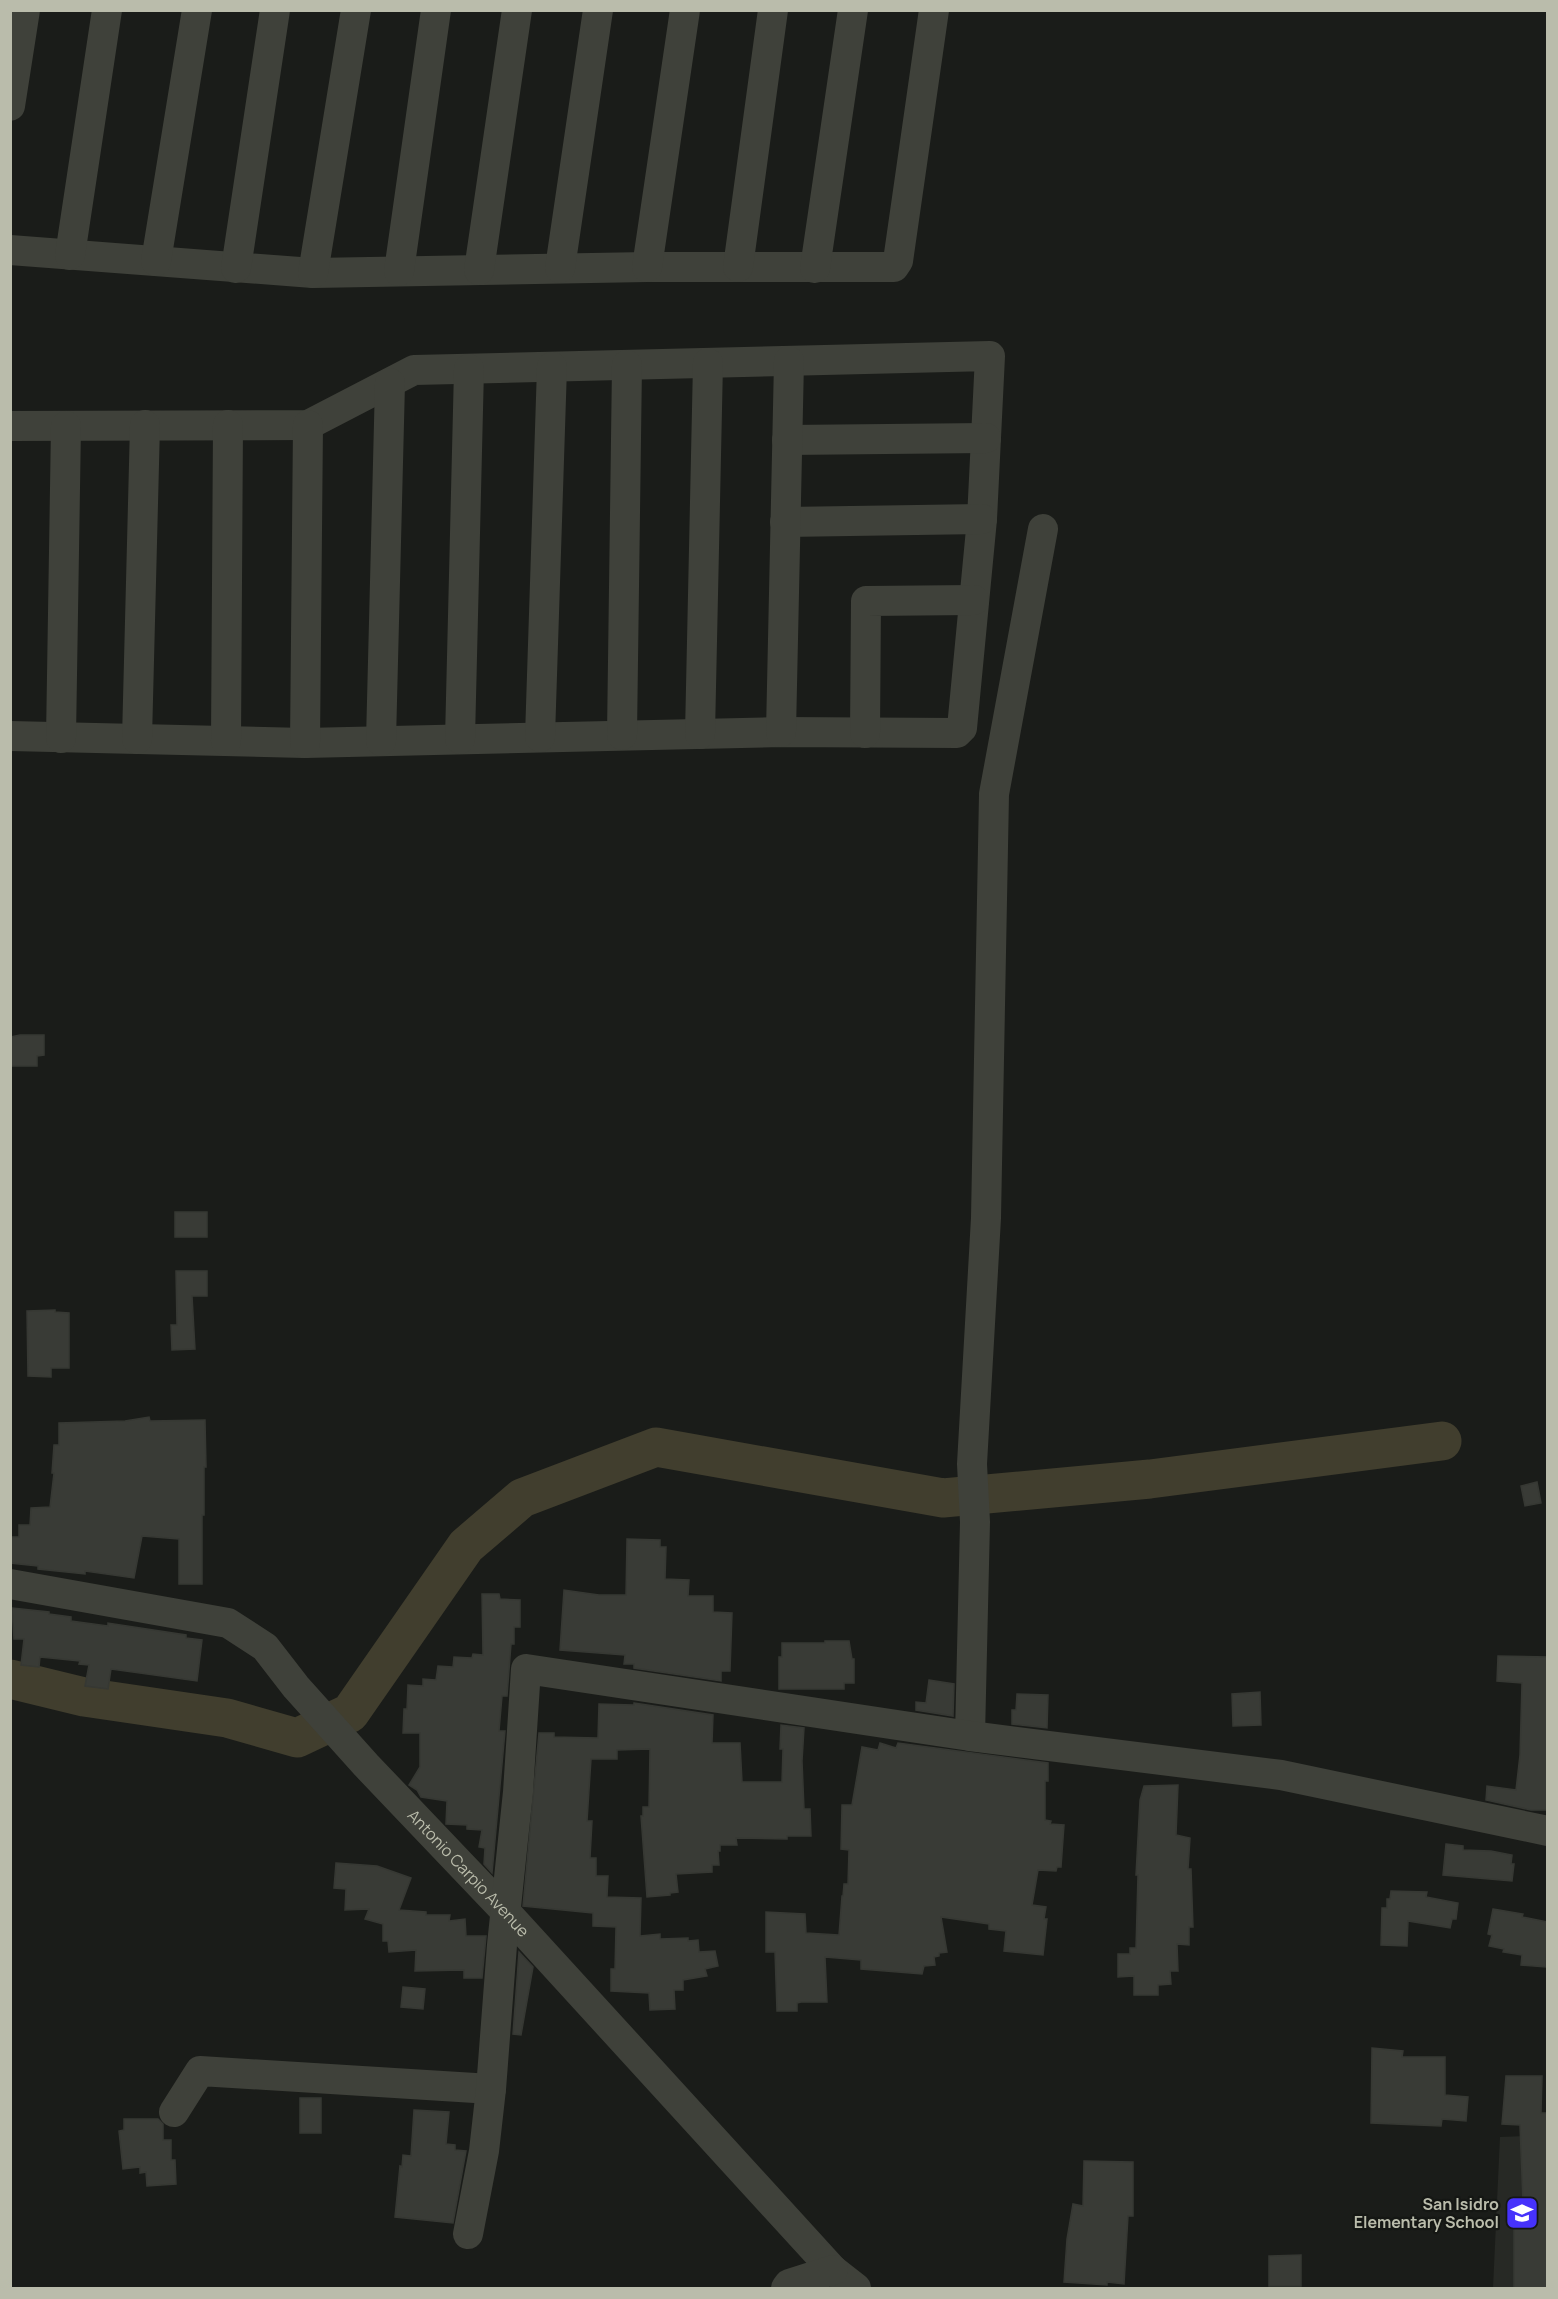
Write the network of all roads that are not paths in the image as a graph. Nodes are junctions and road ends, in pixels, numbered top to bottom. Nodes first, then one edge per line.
1 (26, 10) edge
2 (107, 10) edge
3 (197, 10) edge
4 (275, 10) edge
5 (356, 10) edge
6 (436, 10) edge
7 (517, 10) edge
8 (598, 10) edge
9 (685, 10) edge
10 (773, 10) edge
11 (853, 10) edge
12 (934, 10) edge
13 (10, 106) edge
14 (10, 250) edge
15 (70, 255) junction
16 (156, 261) junction
17 (236, 267) junction
18 (647, 267) junction
19 (738, 267) junction
20 (560, 268) junction
21 (815, 268) junction
22 (479, 270) junction
23 (399, 271) junction
24 (313, 273) junction
25 (789, 361) junction
26 (708, 363) junction
27 (627, 365) junction
28 (552, 367) junction
29 (469, 369) junction
30 (390, 383) junction
31 (145, 425) junction
32 (228, 425) junction
33 (308, 425) junction
34 (10, 426) edge
35 (66, 426) junction
36 (986, 438) junction
37 (787, 440) junction
38 (982, 519) junction
39 (785, 522) junction
40 (1043, 529) dead end
41 (974, 600) junction
42 (781, 732) junction
43 (864, 733) junction
44 (700, 734) junction
45 (622, 735) junction
46 (10, 736) edge
47 (540, 737) junction
48 (61, 738) junction
49 (137, 739) junction
50 (460, 739) junction
51 (226, 741) junction
52 (381, 741) junction
53 (305, 743) junction
54 (10, 1584) edge
55 (970, 1736) junction
56 (1548, 1831) edge
57 (505, 1911) junction
58 (491, 2089) junction
59 (174, 2112) dead end
60 (468, 2234) dead end
61 (833, 2270) junction
62 (786, 2289) edge
63 (856, 2289) edge

1 - 13 street
2 - 15 street
3 - 16 street
4 - 17 street
5 - 24 street
6 - 23 street
7 - 22 street
8 - 20 street
9 - 18 street
10 - 19 street
11 - 21 street
12 - 21 street
14 - 15 street
15 - 16 street
16 - 17 street
17 - 24 street
18 - 19 street
18 - 20 street
19 - 21 street
20 - 22 street
22 - 23 street
23 - 24 street
25 - 26 street
25 - 36 street
25 - 37 street
26 - 27 street
26 - 44 street
27 - 28 street
27 - 45 street
28 - 29 street
28 - 47 street
29 - 30 street
29 - 50 street
30 - 33 street
30 - 52 street
31 - 32 street
31 - 35 street
31 - 49 street
32 - 33 street
32 - 51 street
33 - 53 street
34 - 35 street
35 - 48 street
36 - 37 street
36 - 38 street
37 - 39 street
38 - 39 street
38 - 41 street
39 - 42 street
40 - 55 street
41 - 43 street
41 - 43 street
42 - 43 street
42 - 44 street
44 - 45 street
45 - 47 street
46 - 48 street
47 - 50 street
48 - 49 street
49 - 51 street
50 - 52 street
51 - 53 street
52 - 53 street
54 - 57 street, Antonio Carpio Avenue
55 - 56 street
55 - 57 street
57 - 58 street
57 - 61 street, Antonio Carpio Avenue
58 - 59 street
58 - 60 street
61 - 62 street
61 - 63 street, Antonio Carpio Avenue

